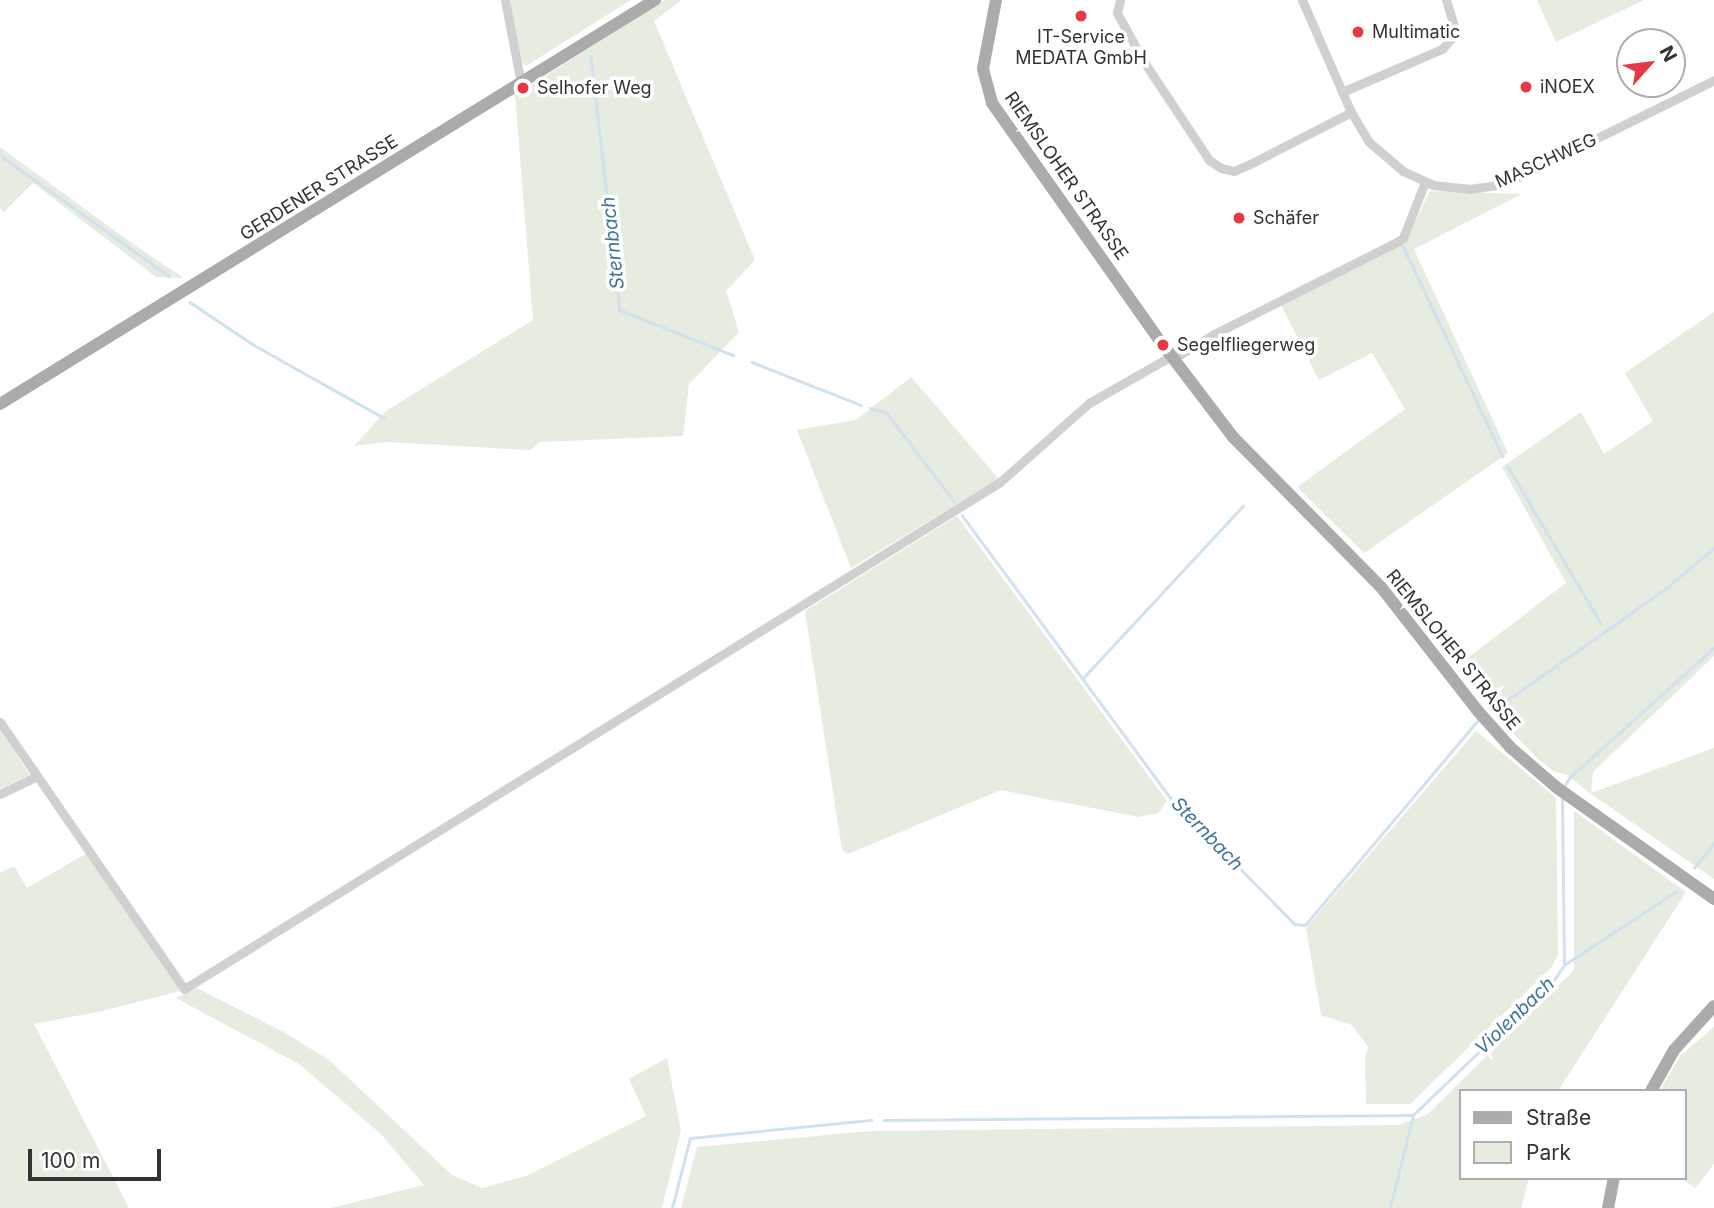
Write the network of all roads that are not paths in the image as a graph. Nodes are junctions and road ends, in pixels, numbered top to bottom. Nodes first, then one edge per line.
1 (505, 0) edge
2 (655, 0) edge
3 (996, 0) edge
4 (1120, 0) edge
5 (1301, 0) edge
6 (1446, 0) edge
7 (1714, 80) edge
8 (521, 84) junction
9 (1342, 92) junction
10 (1351, 112) junction
11 (1425, 182) junction
12 (1171, 356) junction
13 (0, 404) edge
14 (0, 722) edge
15 (37, 776) junction
16 (0, 794) edge
17 (1714, 899) edge
18 (1714, 1006) edge
19 (1652, 1089) edge
20 (1614, 1180) edge
21 (1608, 1208) edge

1 - 8 street
2 - 8 main road, GERDENER STRASSE
3 - 12 main road, RIEMSLOHER STRASSE
4 - 10 street
5 - 9 street, MASCHWEG
6 - 9 street
7 - 11 street, MASCHWEG
8 - 13 main road, GERDENER STRASSE
9 - 10 street, MASCHWEG
10 - 11 street, MASCHWEG
11 - 12 street
12 - 15 street
12 - 17 main road, RIEMSLOHER STRASSE
14 - 15 street
15 - 16 street
18 - 19 main road
20 - 21 main road

